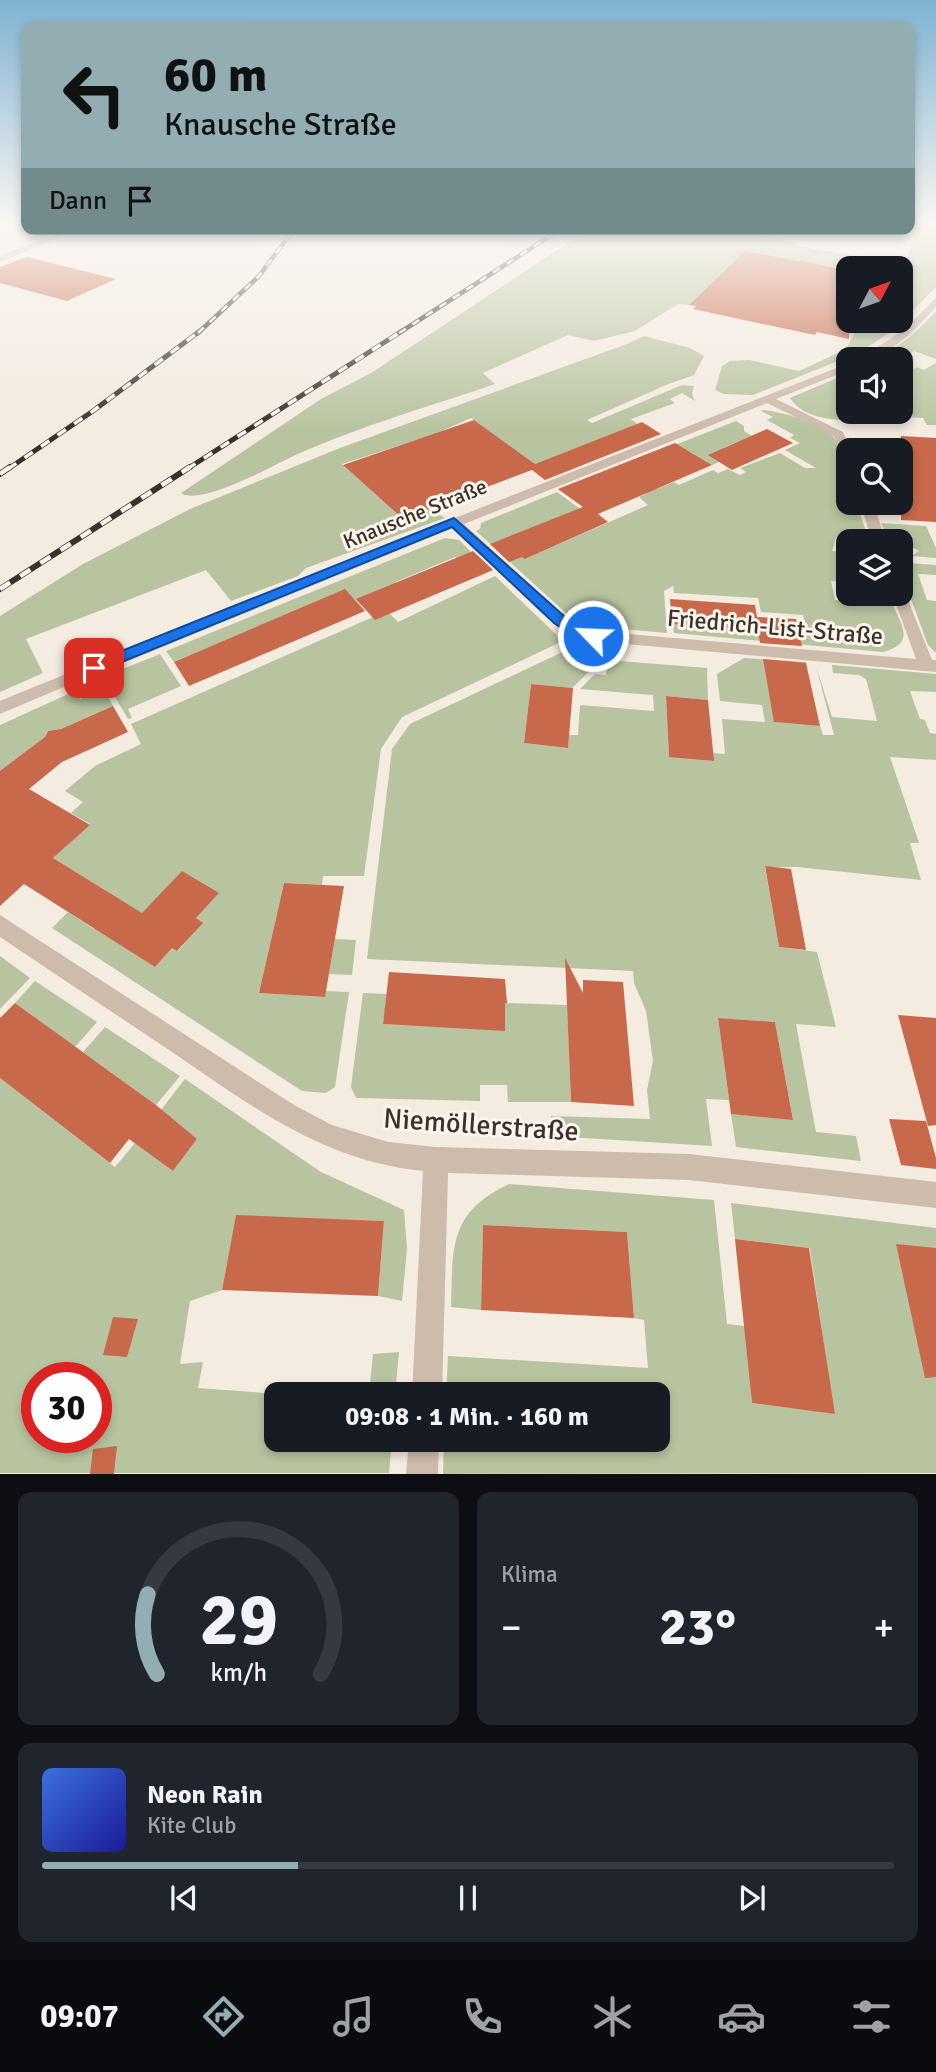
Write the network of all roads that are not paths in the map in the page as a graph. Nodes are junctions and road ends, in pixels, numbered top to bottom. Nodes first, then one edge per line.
1 (936, 301) edge
2 (883, 347) edge
3 (836, 371) edge
4 (768, 399) junction
5 (841, 438) edge
6 (454, 522) junction
7 (905, 606) edge
8 (931, 665) edge
9 (0, 708) edge
10 (0, 925) edge
11 (436, 1160) junction
12 (936, 1195) edge
13 (427, 1382) edge
14 (423, 1452) edge
15 (422, 1474) edge

1 - 2 street
3 - 4 street, Knausche Straße
4 - 5 street
4 - 6 street, Knausche Straße
6 - 8 street, Friedrich-List-Straße
6 - 9 street, Knausche Straße
7 - 8 street, Friedrich-List-Straße
10 - 11 street, Niemöllerstraße
11 - 12 street, Niemöllerstraße
11 - 13 street
14 - 15 street

